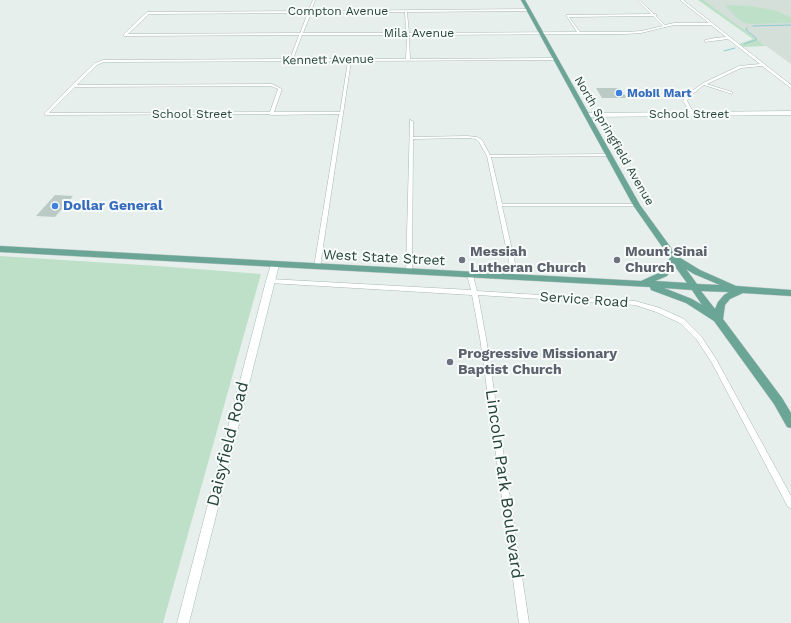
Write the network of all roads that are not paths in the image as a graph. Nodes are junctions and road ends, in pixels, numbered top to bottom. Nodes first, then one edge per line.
1 (314, 0) edge
2 (523, 0) edge
3 (638, 0) edge
4 (681, 0) edge
5 (528, 10) junction
6 (406, 11) junction
7 (310, 12) junction
8 (655, 16) junction
9 (712, 24) junction
10 (664, 25) junction
11 (542, 33) junction
12 (579, 33) junction
13 (301, 34) junction
14 (408, 34) junction
15 (125, 35) joint
16 (730, 38) junction
17 (706, 42) dead end
18 (408, 59) junction
19 (556, 59) junction
20 (291, 60) junction
21 (350, 60) junction
22 (762, 65) junction
23 (704, 84) junction
24 (73, 86) junction
25 (791, 87) edge
26 (731, 93) dead end
27 (341, 113) junction
28 (692, 113) junction
29 (791, 113) edge
30 (271, 114) junction
31 (588, 115) junction
32 (411, 120) dead end
33 (411, 138) junction
34 (610, 155) junction
35 (489, 156) junction
36 (499, 205) junction
37 (637, 205) junction
38 (0, 249) edge
39 (674, 258) junction
40 (275, 265) junction
41 (317, 267) junction
42 (409, 272) junction
43 (470, 275) junction
44 (515, 276) junction
45 (270, 281) junction
46 (643, 284) junction
47 (694, 287) junction
48 (741, 290) junction
49 (791, 293) edge
50 (475, 294) junction
51 (718, 319) junction
52 (791, 423) edge
53 (791, 504) edge
54 (183, 623) edge
55 (524, 623) edge

1 - 7 street
2 - 5 main road, North Springfield Avenue
3 - 8 street
4 - 9 street
5 - 6 street, Compton Avenue
5 - 11 main road, North Springfield Avenue
6 - 7 street, Compton Avenue
6 - 14 street
7 - 13 street
7 - 15 street, Compton Avenue
8 - 10 street
8 - 12 street
9 - 10 street, Mila Avenue
9 - 16 street
10 - 12 street, Mila Avenue
11 - 12 street, Mila Avenue
11 - 14 street, Mila Avenue
11 - 19 main road, North Springfield Avenue
13 - 14 street, Mila Avenue
13 - 15 street, Mila Avenue
13 - 20 street
14 - 18 street
16 - 17 street
16 - 22 street
18 - 19 street, Kennett Avenue
18 - 21 street, Kennett Avenue
19 - 31 main road, North Springfield Avenue
20 - 21 street, Kennett Avenue
20 - 24 street, Kennett Avenue
21 - 27 street
22 - 23 street
22 - 25 street
23 - 26 street
23 - 28 street
24 - 30 street
24 - 30 street, School Street
27 - 30 street, School Street
27 - 41 street
28 - 29 main road, School Street
28 - 31 main road, School Street
31 - 34 main road, North Springfield Avenue
32 - 33 street
33 - 35 street
33 - 42 street
34 - 35 street
34 - 37 main road, North Springfield Avenue
35 - 36 street
36 - 37 street
36 - 44 street
37 - 39 main road, North Springfield Avenue
38 - 40 main road, West State Street
39 - 46 main road
39 - 47 main road, North Springfield Avenue
39 - 48 main road
40 - 41 main road, West State Street
40 - 45 main road, Daisyfield Road
41 - 42 main road, West State Street
42 - 43 main road, West State Street
43 - 44 main road, West State Street
43 - 50 street, Lincoln Park Boulevard
44 - 46 main road, West State Street
45 - 50 street, Service Road
45 - 54 main road, Daisyfield Road
46 - 47 main road, West State Street
46 - 51 main road
47 - 48 main road, West State Street
47 - 51 main road, North Springfield Avenue
48 - 49 main road, West State Street
48 - 51 main road
50 - 53 street, Service Road
50 - 55 street, Lincoln Park Boulevard
51 - 52 main road, North Springfield Avenue

